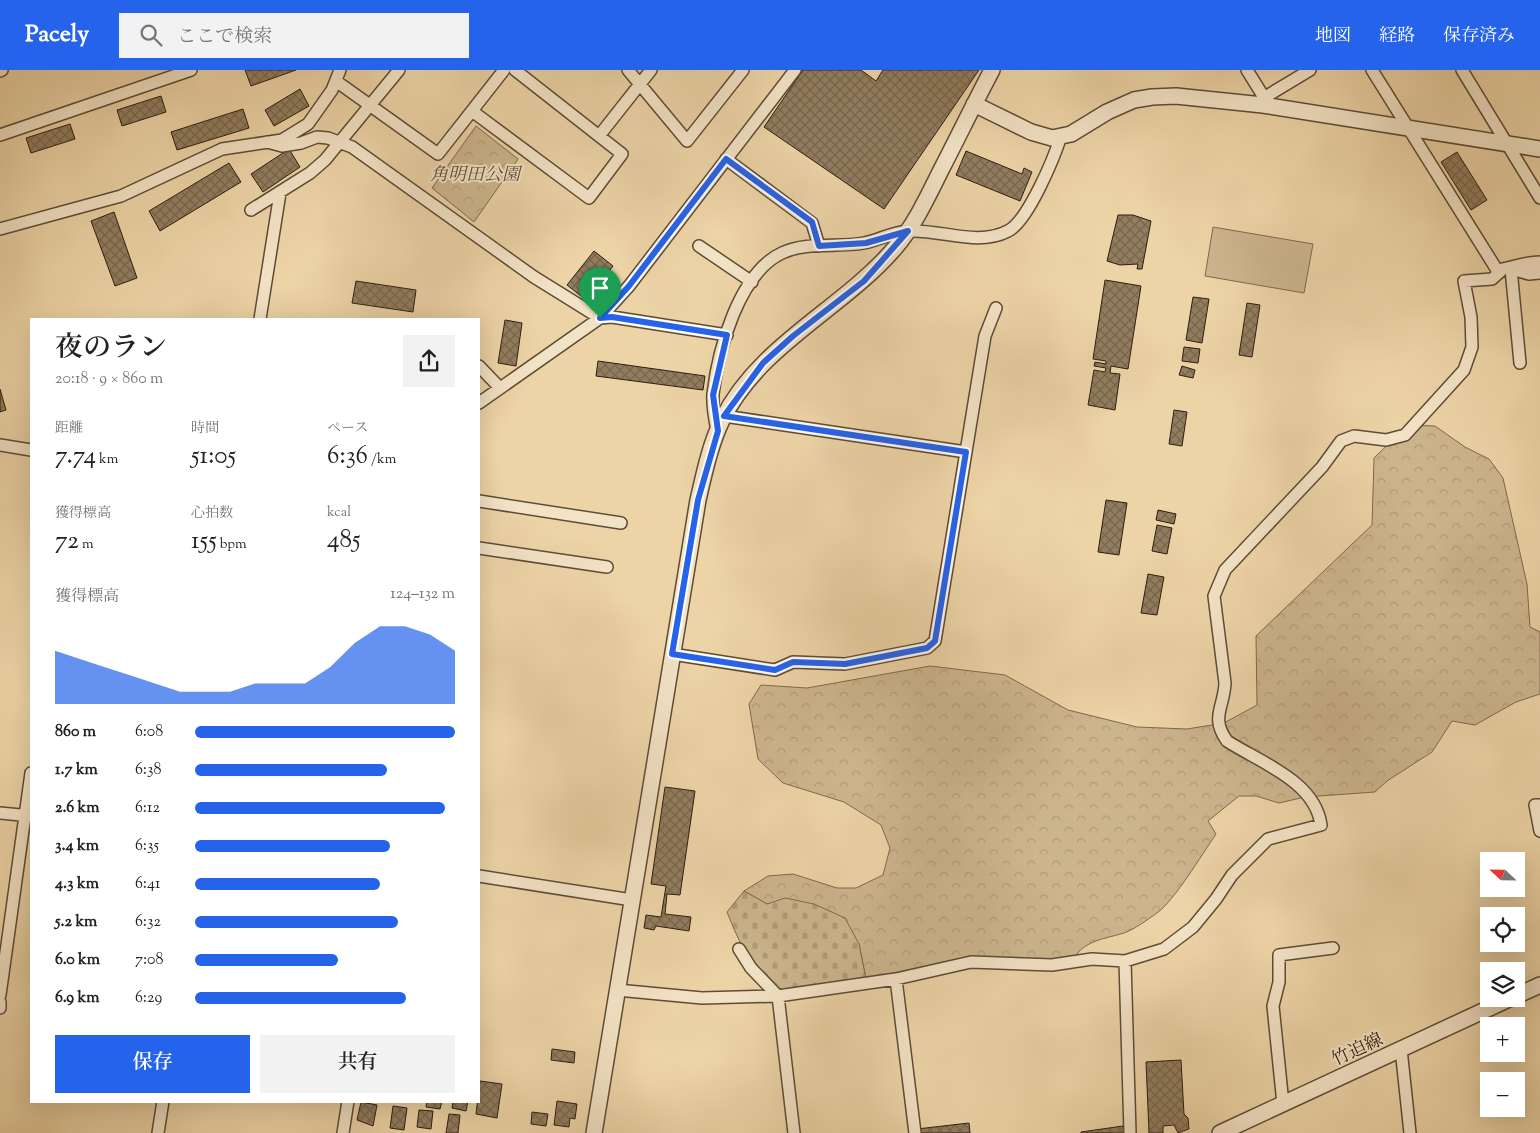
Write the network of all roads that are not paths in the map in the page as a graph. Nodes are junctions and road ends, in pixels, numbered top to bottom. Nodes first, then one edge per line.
1 (191, 70) edge
2 (399, 70) edge
3 (504, 70) edge
4 (515, 70) edge
5 (628, 70) edge
6 (651, 70) edge
7 (743, 70) edge
8 (795, 70) edge
9 (992, 70) edge
10 (1247, 70) edge
11 (1310, 70) edge
12 (1372, 70) edge
13 (1462, 70) edge
14 (338, 76) edge
15 (640, 84) junction
16 (1264, 102) junction
17 (974, 104) junction
18 (370, 105) junction
19 (472, 111) junction
20 (1409, 128) junction
21 (0, 135) edge
22 (599, 136) junction
23 (1061, 136) junction
24 (341, 141) junction
25 (267, 142) junction
26 (1507, 143) junction
27 (1540, 149) edge
28 (726, 159) junction
29 (280, 193) junction
30 (1540, 198) edge
31 (251, 210) dead end
32 (0, 229) edge
33 (908, 231) junction
34 (699, 246) dead end
35 (819, 246) junction
36 (1540, 262) edge
37 (1506, 269) junction
38 (1540, 273) edge
39 (752, 282) junction
40 (996, 308) dead end
41 (260, 318) edge
42 (600, 318) junction
43 (727, 335) junction
44 (1520, 363) dead end
45 (480, 367) edge
46 (500, 388) junction
47 (480, 402) edge
48 (724, 416) junction
49 (718, 431) junction
50 (0, 445) edge
51 (30, 450) edge
52 (966, 452) junction
53 (480, 501) edge
54 (621, 523) dead end
55 (480, 548) edge
56 (607, 567) dead end
57 (672, 654) junction
58 (30, 788) edge
59 (1540, 805) edge
60 (0, 813) edge
61 (28, 816) edge
62 (1540, 831) edge
63 (480, 876) edge
64 (632, 900) junction
65 (1333, 948) dead end
66 (739, 949) dead end
67 (1125, 961) junction
68 (896, 979) junction
69 (1540, 984) edge
70 (617, 990) junction
71 (1525, 992) edge
72 (0, 995) edge
73 (778, 996) junction
74 (0, 1002) edge
75 (1493, 1007) edge
76 (0, 1008) edge
77 (1401, 1049) junction
78 (163, 1103) edge
79 (348, 1103) edge
80 (1283, 1104) junction
81 (158, 1133) edge
82 (344, 1133) edge
83 (594, 1133) edge
84 (794, 1133) edge
85 (915, 1133) edge
86 (1130, 1133) edge
87 (1220, 1133) edge
88 (1410, 1133) edge

1 - 21 street
2 - 18 street
3 - 19 street
4 - 22 street
5 - 15 street
6 - 15 street
7 - 15 street
8 - 28 street
9 - 17 street
10 - 16 street
11 - 16 street
12 - 20 street
13 - 26 street
14 - 18 street
14 - 25 street
15 - 22 street
16 - 20 street
16 - 23 street
17 - 23 street
17 - 33 street
18 - 19 street
18 - 24 street
19 - 22 street
20 - 26 street
20 - 37 street
23 - 33 street
24 - 25 street
24 - 29 street
24 - 42 street
25 - 32 street
26 - 27 street
26 - 30 street
28 - 35 street
28 - 42 street
29 - 31 street
29 - 41 street
33 - 35 street
33 - 48 street
34 - 39 street
35 - 39 street
36 - 37 street
37 - 38 street
37 - 44 street
37 - 67 street
39 - 43 street
40 - 52 street
42 - 43 street
42 - 46 street
43 - 49 street
45 - 46 street
46 - 47 street
48 - 49 street
48 - 52 street
49 - 57 street
50 - 51 street
52 - 57 street
53 - 54 street
55 - 56 street
57 - 64 street
58 - 61 street
59 - 62 street
60 - 61 street
61 - 72 street
63 - 64 street
64 - 70 street
65 - 80 street
66 - 73 street
67 - 68 street
67 - 86 street
68 - 73 street
68 - 85 street
69 - 71 street
70 - 73 street
70 - 83 street
73 - 84 street
74 - 76 street
75 - 77 street, 竹迫線
77 - 80 street, 竹迫線
77 - 88 street
78 - 81 street
79 - 82 street
80 - 87 street, 竹迫線

